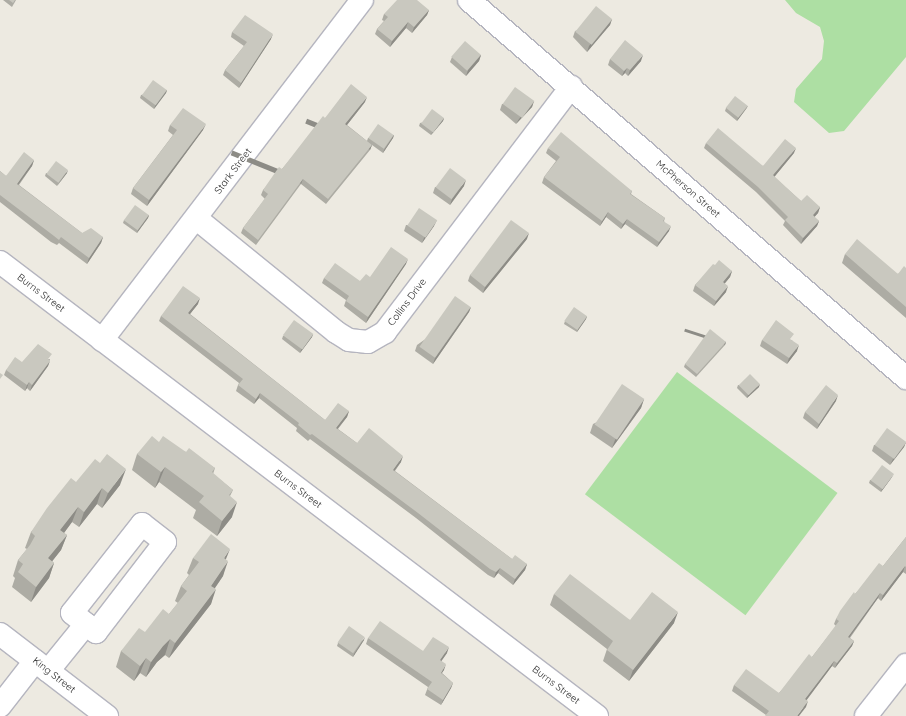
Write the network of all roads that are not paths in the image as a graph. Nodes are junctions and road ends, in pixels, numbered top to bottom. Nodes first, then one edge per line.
1 (362, 0) edge
2 (469, 0) edge
3 (571, 87) junction
4 (197, 219) junction
5 (0, 262) edge
6 (102, 340) junction
7 (906, 378) edge
8 (86, 624) junction
9 (0, 634) edge
10 (906, 665) edge
11 (42, 666) junction
12 (0, 706) edge
13 (107, 716) edge
14 (597, 716) edge
15 (866, 716) edge

1 - 4 street, Stark Street
2 - 3 street, McPherson Street
3 - 4 street, Collins Drive
3 - 7 street, McPherson Street
4 - 6 street, Stark Street
5 - 6 street, Burns Street
6 - 14 street, Burns Street
8 - 8 street
8 - 11 street
9 - 11 street, King Street
10 - 15 street
11 - 12 street
11 - 13 street, King Street

